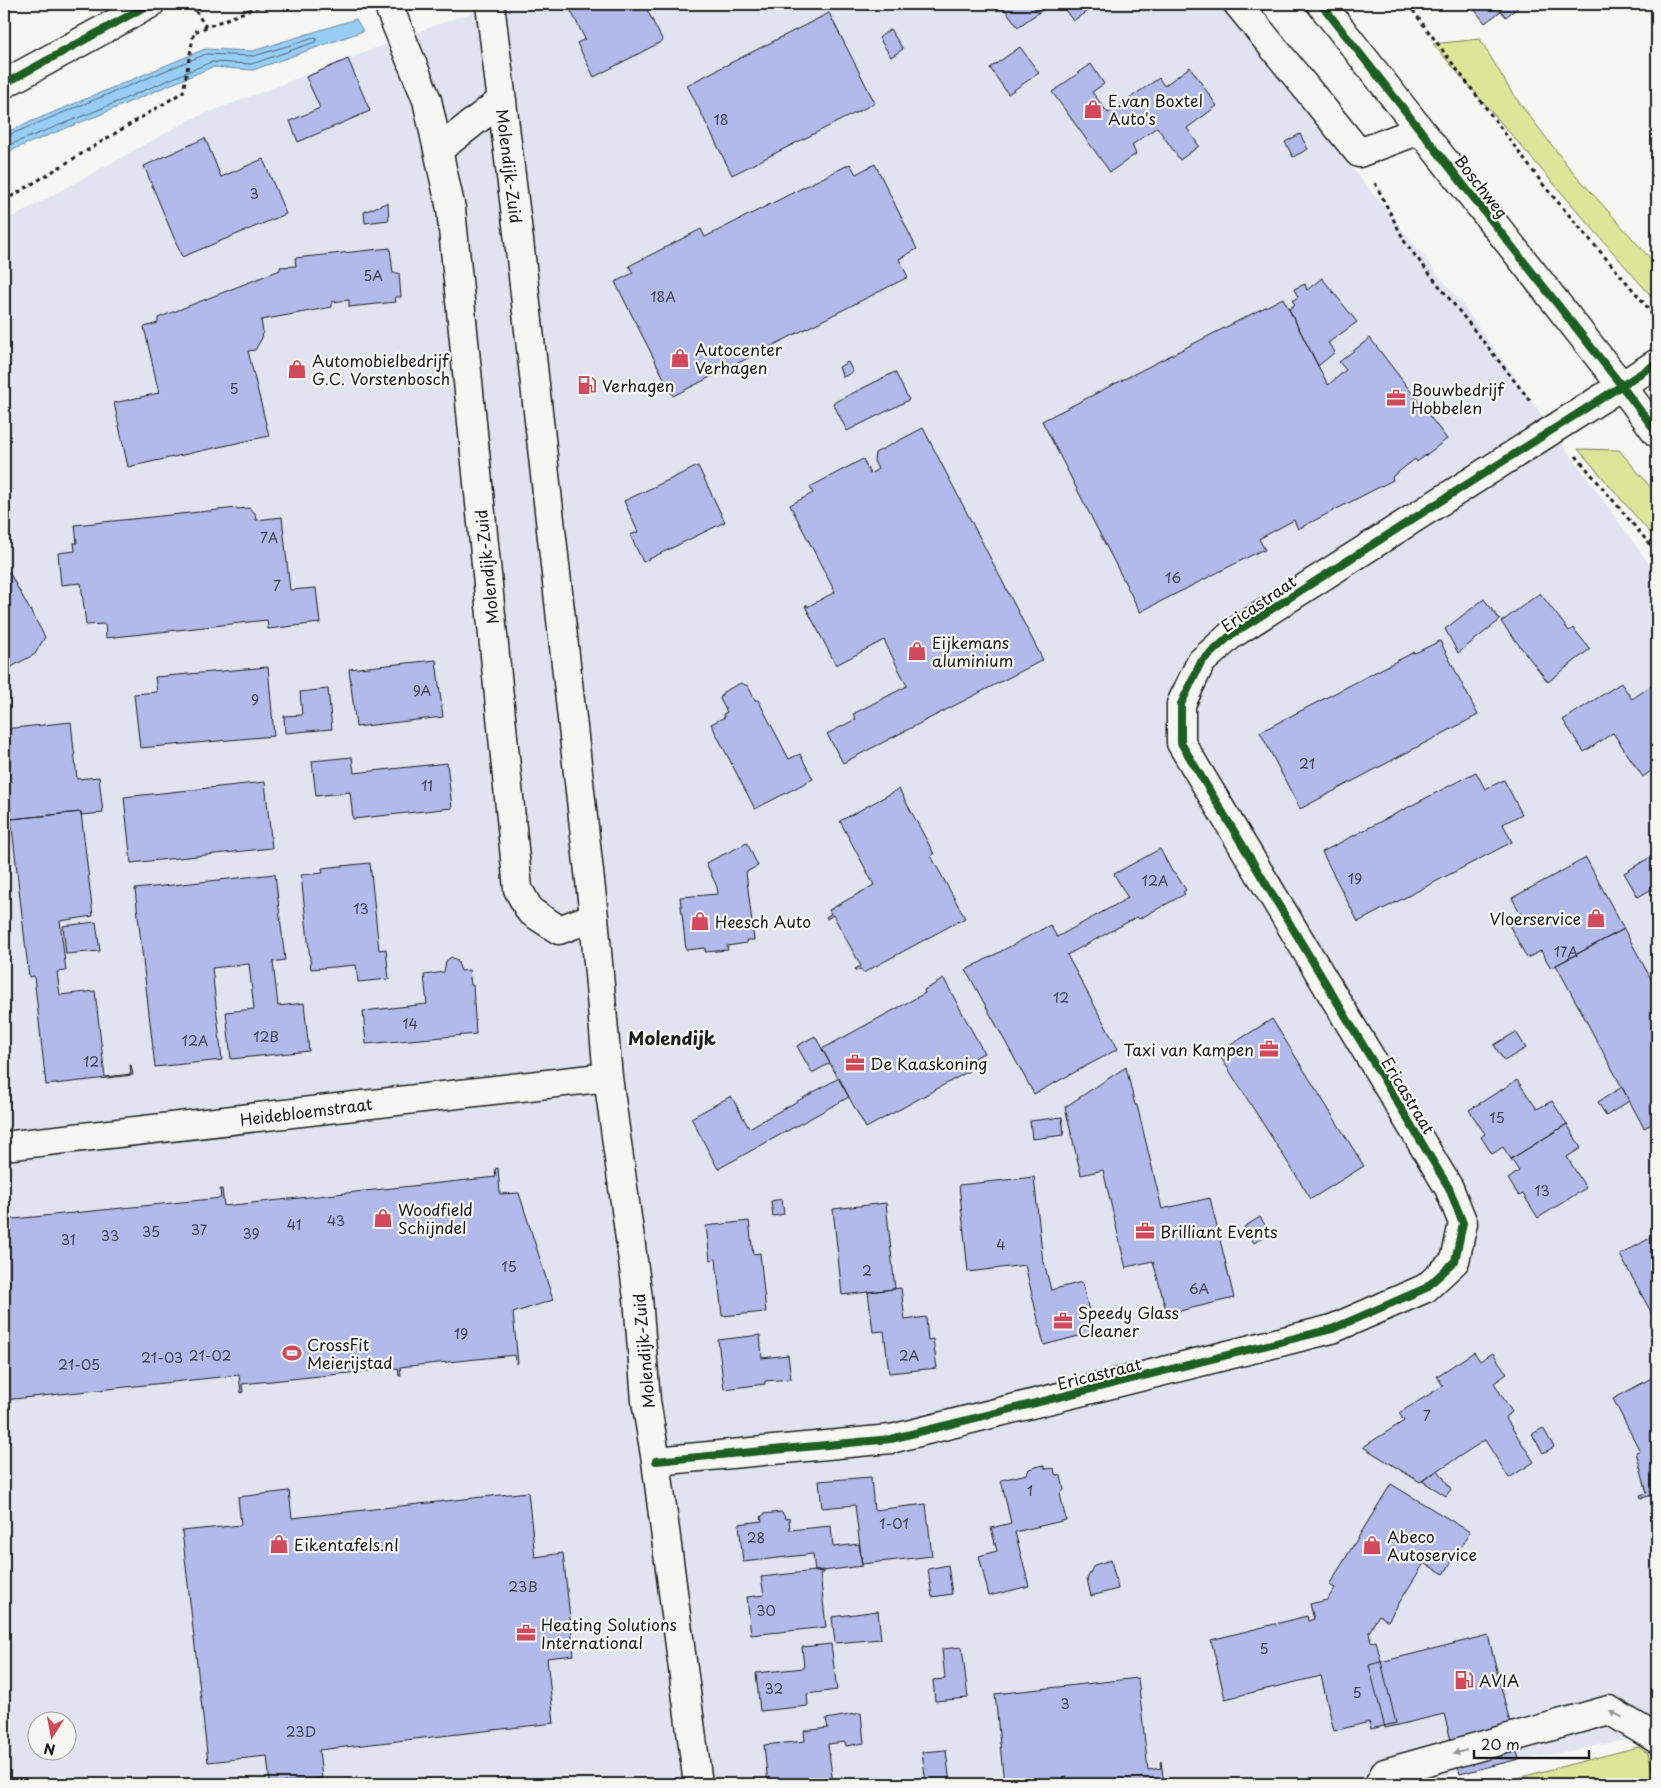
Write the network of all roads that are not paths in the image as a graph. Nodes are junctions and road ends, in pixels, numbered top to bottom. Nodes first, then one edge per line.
1 (150, 4) edge
2 (490, 4) edge
3 (1238, 4) edge
4 (1321, 4) edge
5 (392, 12) dead end
6 (4, 84) edge
7 (502, 100) junction
8 (1420, 130) junction
9 (438, 150) junction
10 (1657, 363) edge
11 (1621, 385) junction
12 (1657, 433) edge
13 (594, 917) junction
14 (608, 1077) junction
15 (4, 1146) edge
16 (656, 1461) junction
17 (1657, 1739) edge
18 (698, 1784) edge
19 (1379, 1784) edge

1 - 6 street
2 - 7 street, Molendijk-Zuid
3 - 8 street
4 - 8 street, Boschweg
5 - 9 street, Molendijk-Zuid
7 - 9 street, Molendijk-Zuid
7 - 13 street, Molendijk-Zuid
8 - 11 street, Boschweg
9 - 13 street, Molendijk-Zuid
10 - 11 street
11 - 12 street, Boschweg
11 - 16 street, Ericastraat
13 - 14 street, Molendijk-Zuid
14 - 15 street, Heidebloemstraat
14 - 16 street, Molendijk-Zuid
16 - 18 street, Molendijk-Zuid
17 -> 19 street

